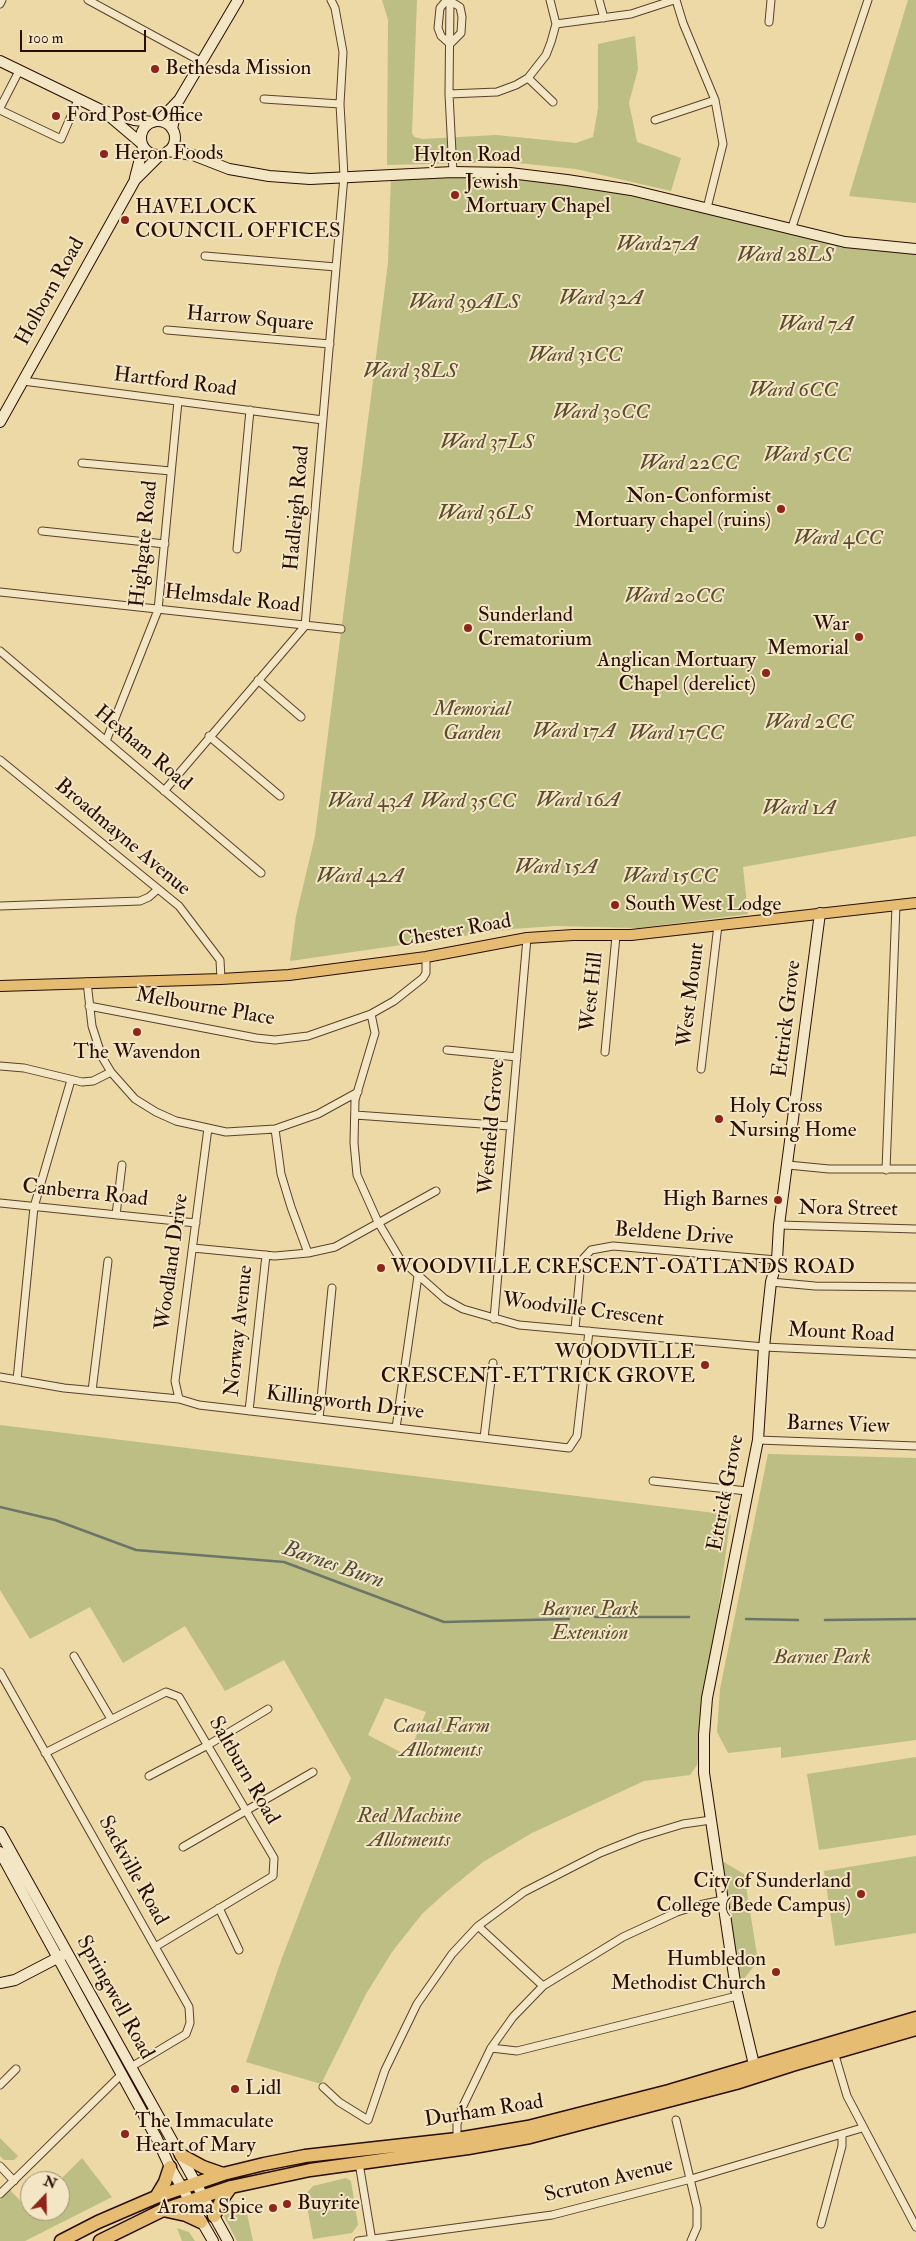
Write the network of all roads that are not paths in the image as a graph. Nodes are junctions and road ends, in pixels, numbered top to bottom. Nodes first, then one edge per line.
1 (2, 0) edge
2 (88, 0) edge
3 (238, 0) edge
4 (331, 0) edge
5 (450, 0) edge
6 (550, 0) edge
7 (599, 0) edge
8 (675, 0) edge
9 (771, 0) edge
10 (868, 0) edge
11 (0, 4) edge
12 (604, 18) junction
13 (769, 22) dead end
14 (556, 24) junction
15 (450, 44) junction
16 (0, 61) edge
17 (202, 62) junction
18 (18, 71) junction
19 (528, 78) junction
20 (449, 94) junction
21 (264, 99) dead end
22 (78, 100) junction
23 (178, 100) junction
24 (715, 100) junction
25 (554, 102) dead end
26 (340, 104) junction
27 (0, 109) edge
28 (101, 110) junction
29 (655, 120) dead end
30 (156, 121) junction
31 (173, 133) junction
32 (142, 145) junction
33 (164, 153) junction
34 (193, 155) junction
35 (453, 172) junction
36 (344, 176) junction
37 (135, 180) junction
38 (707, 208) junction
39 (791, 230) junction
40 (916, 249) edge
41 (204, 256) dead end
42 (336, 267) junction
43 (166, 330) dead end
44 (330, 344) junction
45 (23, 381) junction
46 (178, 401) junction
47 (250, 410) junction
48 (323, 420) junction
49 (0, 422) edge
50 (82, 463) dead end
51 (171, 471) junction
52 (42, 531) dead end
53 (164, 544) junction
54 (237, 549) dead end
55 (0, 592) edge
56 (158, 610) junction
57 (305, 626) junction
58 (341, 630) dead end
59 (0, 651) edge
60 (258, 680) junction
61 (302, 717) dead end
62 (209, 736) junction
63 (106, 741) junction
64 (0, 760) edge
65 (164, 790) junction
66 (280, 796) dead end
67 (261, 873) dead end
68 (158, 889) junction
69 (916, 903) edge
70 (896, 905) junction
71 (0, 906) edge
72 (820, 913) junction
73 (718, 925) junction
74 (616, 936) junction
75 (527, 938) junction
76 (426, 957) junction
77 (222, 980) junction
78 (87, 982) junction
79 (0, 986) edge
80 (89, 1006) junction
81 (371, 1014) junction
82 (447, 1050) dead end
83 (605, 1052) dead end
84 (517, 1057) junction
85 (0, 1066) edge
86 (701, 1069) dead end
87 (112, 1072) junction
88 (71, 1080) junction
89 (358, 1092) junction
90 (355, 1114) junction
91 (510, 1126) junction
92 (208, 1128) junction
93 (275, 1129) junction
94 (788, 1164) junction
95 (122, 1165) dead end
96 (916, 1169) edge
97 (886, 1170) junction
98 (436, 1191) dead end
99 (0, 1203) edge
100 (34, 1207) junction
101 (116, 1215) junction
102 (378, 1222) junction
103 (196, 1223) junction
104 (780, 1226) junction
105 (916, 1229) edge
106 (193, 1248) junction
107 (308, 1253) junction
108 (266, 1255) junction
109 (777, 1260) junction
110 (108, 1261) dead end
111 (418, 1276) junction
112 (771, 1282) junction
113 (916, 1287) edge
114 (332, 1288) dead end
115 (494, 1319) junction
116 (575, 1329) junction
117 (589, 1332) junction
118 (764, 1347) junction
119 (916, 1354) edge
120 (493, 1363) dead end
121 (0, 1377) edge
122 (17, 1380) junction
123 (92, 1391) junction
124 (179, 1399) junction
125 (248, 1411) junction
126 (319, 1419) junction
127 (396, 1428) junction
128 (484, 1438) junction
129 (758, 1440) junction
130 (916, 1446) edge
131 (653, 1480) dead end
132 (747, 1491) junction
133 (74, 1656) dead end
134 (0, 1672) edge
135 (268, 1708) dead end
136 (112, 1719) junction
137 (208, 1745) junction
138 (45, 1752) junction
139 (312, 1772) dead end
140 (149, 1776) dead end
141 (246, 1810) junction
142 (711, 1820) junction
143 (0, 1832) edge
144 (183, 1847) dead end
145 (0, 1852) edge
146 (724, 1900) junction
147 (219, 1908) junction
148 (478, 1926) junction
149 (155, 1947) junction
150 (239, 1950) dead end
151 (63, 1955) junction
152 (0, 1983) edge
153 (542, 1986) junction
154 (737, 1996) junction
155 (916, 2018) edge
156 (916, 2029) edge
157 (833, 2047) junction
158 (491, 2048) junction
159 (131, 2066) junction
160 (16, 2069) dead end
161 (755, 2072) junction
162 (122, 2074) junction
163 (0, 2085) edge
164 (323, 2087) dead end
165 (676, 2120) dead end
166 (862, 2128) junction
167 (842, 2134) junction
168 (457, 2139) junction
169 (358, 2149) junction
170 (181, 2155) junction
171 (359, 2163) junction
172 (0, 2166) edge
173 (170, 2166) junction
174 (223, 2174) junction
175 (691, 2179) junction
176 (14, 2181) junction
177 (195, 2182) junction
178 (231, 2187) junction
179 (182, 2188) junction
180 (0, 2194) edge
181 (202, 2195) junction
182 (156, 2197) junction
183 (189, 2200) junction
184 (163, 2210) junction
185 (214, 2216) junction
186 (201, 2222) junction
187 (821, 2224) dead end
188 (916, 2227) edge
189 (372, 2240) edge
190 (61, 2241) edge
191 (100, 2241) edge
192 (213, 2241) edge
193 (228, 2241) edge
194 (358, 2241) edge
195 (691, 2241) edge

1 - 11 street
2 - 17 street
3 - 17 street
4 - 26 street, Hadleigh Road
5 - 15 street
5 - 15 street
5 - 15 street
6 - 14 street
7 - 12 street
8 - 12 street
8 - 24 street
9 - 13 street
10 - 39 street
12 - 14 street
14 - 19 street
15 - 20 street
16 - 18 street
17 - 23 street
18 - 22 street
18 - 27 street
19 - 20 street
19 - 25 street
20 - 35 street
21 - 26 street
22 - 27 street
22 - 28 street
23 - 30 street
23 - 31 street
24 - 29 street
24 - 38 street
26 - 36 street, Hadleigh Road
28 - 30 street
28 - 32 street
30 - 31 street
30 - 32 street
31 - 33 street
31 - 34 street, Hylton Road
32 - 33 street
32 - 37 street, Holborn Road
33 - 34 street, Hylton Road
33 - 37 street, Holborn Road
34 - 36 street, Hylton Road
35 - 36 street, Hylton Road
35 - 38 street, Hylton Road
36 - 42 street, Hadleigh Road
37 - 45 street, Holborn Road
38 - 39 street, Hylton Road
39 - 40 street, Hylton Road
41 - 42 street
42 - 44 street, Hadleigh Road
43 - 44 street, Harrow Square
44 - 48 street, Hadleigh Road
45 - 46 street, Hartford Road
45 - 49 street, Holborn Road
46 - 47 street, Hartford Road
46 - 51 street, Highgate Road
47 - 48 street, Hartford Road
47 - 54 street
48 - 57 street, Hadleigh Road
50 - 51 street
51 - 53 street, Highgate Road
52 - 53 street
53 - 56 street, Highgate Road
55 - 56 street, Helmsdale Road
56 - 57 street, Helmsdale Road
56 - 63 street, Highgate Road
57 - 58 street, Helmsdale Road
57 - 60 street
59 - 63 street, Hexham Road
60 - 61 street
60 - 62 street
62 - 65 street
62 - 66 street
63 - 65 street, Hexham Road
64 - 68 street, Broadmayne Avenue
65 - 67 street, Hexham Road
68 - 71 street
68 - 77 street, Broadmayne Avenue
69 - 70 main road, Chester Road
70 - 72 main road, Chester Road
70 - 97 street
72 - 73 main road, Chester Road
72 - 94 street, Ettrick Grove
73 - 74 main road, Chester Road
73 - 86 street, West Mount
74 - 75 main road, Chester Road
74 - 83 street, West Hill
75 - 76 main road, Chester Road
75 - 84 street, Westfield Grove
76 - 77 main road, Chester Road
76 - 81 street
77 - 78 main road, Chester Road
78 - 79 main road, Chester Road
78 - 80 street
80 - 81 street, Melbourne Place
80 - 87 street
81 - 89 street, Woodville Crescent
82 - 84 street
84 - 91 street, Westfield Grove
85 - 88 street
87 - 88 street
87 - 92 street
88 - 100 street
89 - 90 street, Woodville Crescent
89 - 93 street
90 - 91 street
90 - 102 street, Woodville Crescent
91 - 115 street, Westfield Grove
92 - 93 street
92 - 103 street, Woodland Drive
93 - 107 street
94 - 97 street
94 - 104 street, Ettrick Grove
95 - 101 street
96 - 97 street
98 - 102 street
99 - 100 street, Canberra Road
100 - 101 street, Canberra Road
100 - 122 street
101 - 103 street, Canberra Road
102 - 107 street
102 - 111 street, Woodville Crescent
103 - 106 street, Woodland Drive
104 - 105 street, Nora Street
104 - 109 street, Ettrick Grove
106 - 108 street
106 - 124 street, Woodland Drive
107 - 108 street
108 - 125 street, Norway Avenue
109 - 112 street, Ettrick Grove
109 - 116 street, Beldene Drive
110 - 123 street
111 - 115 street, Woodville Crescent
111 - 127 street
112 - 113 street
112 - 118 street, Ettrick Grove
114 - 126 street
115 - 116 street, Woodville Crescent
116 - 117 street, Woodville Crescent
117 - 118 street, Woodville Crescent
117 - 128 street, Killingworth Drive
118 - 119 street, Mount Road
118 - 129 street, Ettrick Grove
120 - 128 street
121 - 122 street, Killingworth Drive
122 - 123 street, Killingworth Drive
123 - 124 street, Killingworth Drive
124 - 125 street, Killingworth Drive
125 - 126 street, Killingworth Drive
126 - 127 street, Killingworth Drive
127 - 128 street, Killingworth Drive
129 - 130 street, Barnes View
129 - 132 street, Ettrick Grove
131 - 132 street
132 - 142 street, Ettrick Grove
133 - 136 street
134 - 138 street, Sackville Road
135 - 137 street
136 - 137 street, Saltburn Road
136 - 138 street, Saltburn Road
137 - 140 street
137 - 141 street, Saltburn Road
138 - 149 street, Sackville Road
139 - 141 street
141 - 144 street
141 - 147 street, Saltburn Road
142 - 146 street, Ettrick Grove
142 - 148 street
143 - 151 street, Springwell Road
145 - 151 street, Springwell Road
146 - 153 street
146 - 154 street, Ettrick Grove
147 - 149 street, Saltburn Road
147 - 150 street
148 - 153 street
148 - 164 street
149 - 159 street, Sackville Road
151 - 152 street
151 - 159 street, Springwell Road
151 - 162 street, Springwell Road
153 - 158 street
154 - 158 street
154 - 161 street, Ettrick Grove
155 - 157 highway, Durham Road
156 - 157 highway, Durham Road
157 - 161 highway, Durham Road
157 - 166 street
158 - 168 street
159 - 170 street, Springwell Road
160 - 163 street
161 - 168 highway, Durham Road
161 - 171 highway, Durham Road
162 - 173 street, Springwell Road
162 - 176 street
165 - 175 street
166 - 167 street, Scruton Avenue
166 - 188 street
167 - 175 street, Scruton Avenue
167 - 187 street
168 - 169 highway, Durham Road
169 - 171 highway
169 - 174 highway, Durham Road
170 - 174 highway
170 - 177 street, Springwell Road
171 - 178 highway, Durham Road
171 - 189 street
172 - 176 street
173 - 179 street, Springwell Road
173 - 182 highway
174 - 177 highway, Durham Road
175 - 189 street, Scruton Avenue
175 - 195 street
176 - 180 street
177 - 179 highway, Durham Road
177 - 181 street, Springwell Road
178 - 181 highway, Durham Road
178 - 185 highway
179 - 182 highway, Durham Road
179 - 183 street, Springwell Road
181 - 183 highway, Durham Road
181 - 185 street, Springwell Road
182 - 190 highway, Durham Road
183 - 184 highway, Durham Road
183 - 186 street, Springwell Road
184 - 186 highway
184 - 191 highway, Durham Road
185 - 193 street, Springwell Road
186 - 192 street, Springwell Road
189 - 194 street, Scruton Avenue

